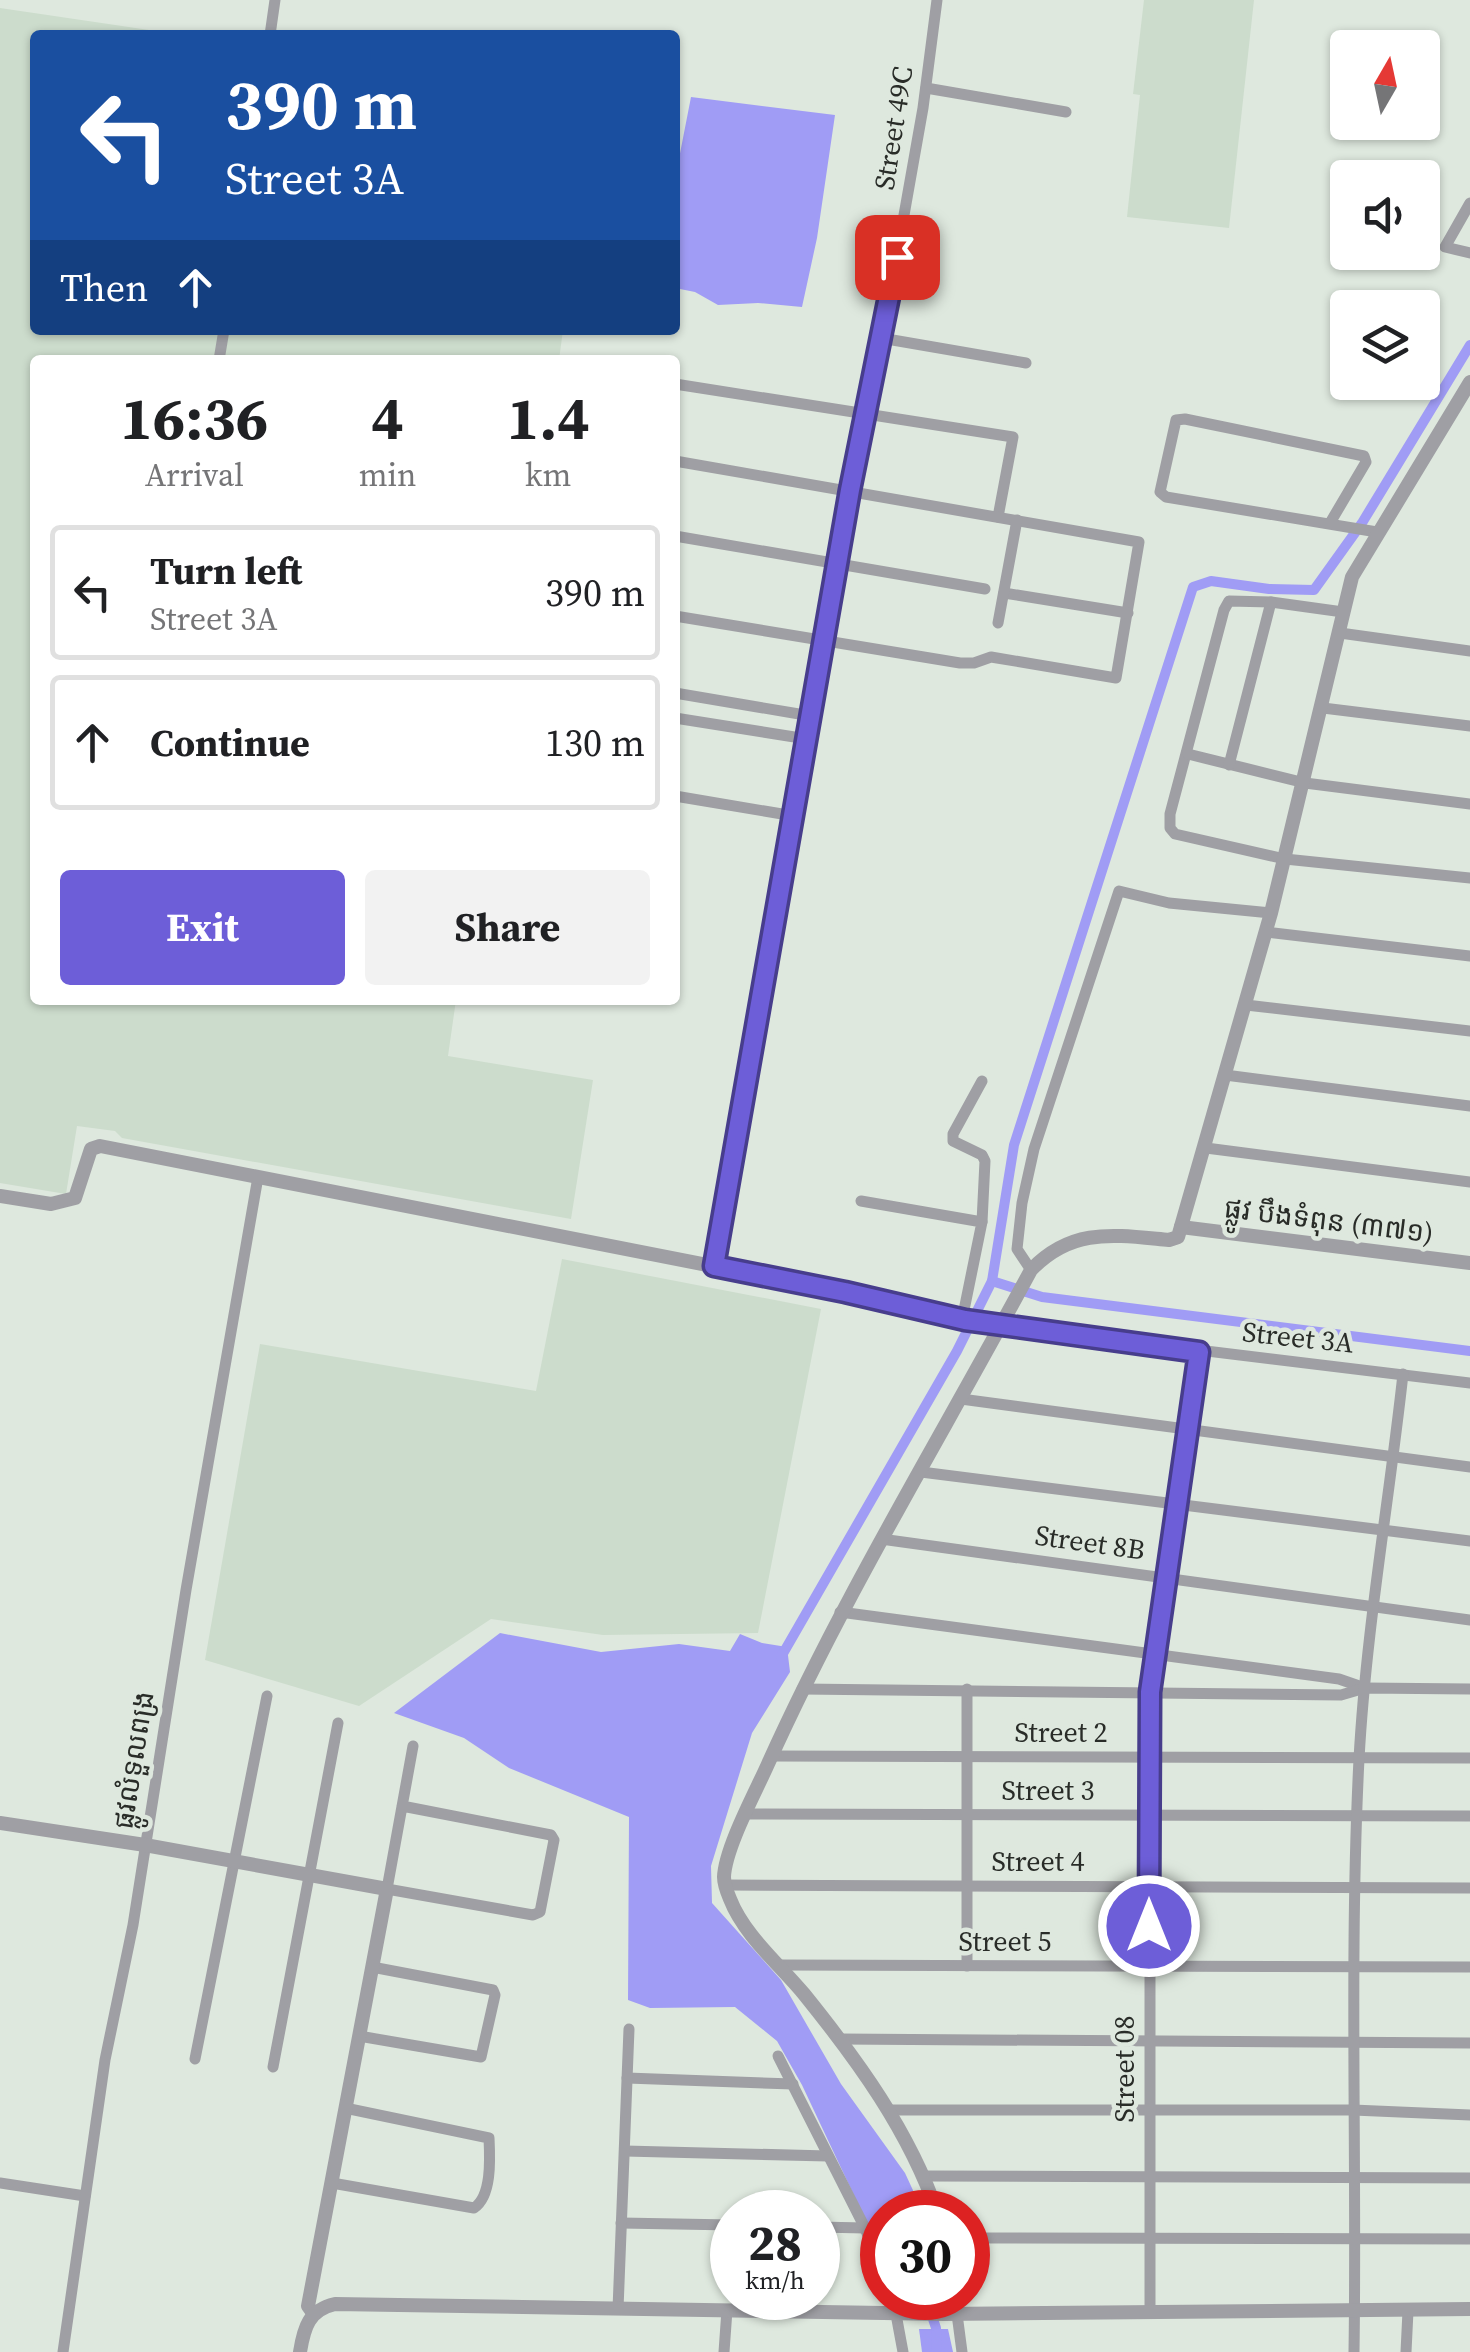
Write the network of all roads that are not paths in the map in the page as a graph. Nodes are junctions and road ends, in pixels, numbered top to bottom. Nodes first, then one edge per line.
1 (275, 0) edge
2 (937, 0) edge
3 (271, 30) edge
4 (926, 88) junction
5 (1066, 112) dead end
6 (1470, 203) edge
7 (1470, 253) edge
8 (881, 338) junction
9 (1026, 363) dead end
10 (1470, 382) edge
11 (680, 385) edge
12 (864, 416) junction
13 (680, 462) edge
14 (850, 490) junction
15 (998, 516) junction
16 (1017, 520) junction
17 (1334, 524) junction
18 (1373, 531) junction
19 (680, 537) edge
20 (837, 563) junction
21 (985, 589) dead end
22 (1004, 593) junction
23 (1271, 602) junction
24 (1128, 612) junction
25 (1343, 612) junction
26 (680, 617) edge
27 (998, 623) dead end
28 (1340, 634) junction
29 (824, 640) junction
30 (1470, 651) edge
31 (680, 694) edge
32 (1322, 708) junction
33 (811, 716) junction
34 (680, 719) edge
35 (1470, 726) edge
36 (807, 739) junction
37 (1188, 754) junction
38 (1229, 765) junction
39 (1304, 783) junction
40 (680, 797) edge
41 (1470, 804) edge
42 (794, 816) junction
43 (1285, 859) junction
44 (1470, 878) edge
45 (1271, 913) junction
46 (1266, 932) junction
47 (1470, 956) edge
48 (1246, 1005) junction
49 (1470, 1031) edge
50 (1225, 1075) junction
51 (982, 1081) dead end
52 (1470, 1106) edge
53 (1206, 1148) junction
54 (258, 1176) junction
55 (1470, 1182) edge
56 (0, 1196) edge
57 (862, 1201) dead end
58 (982, 1222) junction
59 (1182, 1227) junction
60 (1470, 1263) edge
61 (714, 1266) junction
62 (1031, 1270) junction
63 (969, 1321) junction
64 (1001, 1326) junction
65 (1199, 1352) junction
66 (1404, 1374) junction
67 (1470, 1383) edge
68 (962, 1399) junction
69 (1189, 1429) junction
70 (1394, 1457) junction
71 (1470, 1467) edge
72 (921, 1472) junction
73 (1180, 1502) junction
74 (1384, 1532) junction
75 (880, 1539) junction
76 (1470, 1541) edge
77 (1168, 1578) junction
78 (1374, 1607) junction
79 (840, 1612) junction
80 (1470, 1620) edge
81 (1156, 1656) junction
82 (1365, 1688) junction
83 (968, 1689) junction
84 (1470, 1689) edge
85 (802, 1690) junction
86 (1150, 1692) junction
87 (267, 1696) dead end
88 (338, 1723) dead end
89 (413, 1746) dead end
90 (772, 1756) junction
91 (967, 1756) junction
92 (1149, 1757) junction
93 (1359, 1758) junction
94 (1470, 1758) edge
95 (402, 1806) junction
96 (745, 1814) junction
97 (967, 1815) junction
98 (1149, 1815) junction
99 (1358, 1816) junction
100 (1470, 1816) edge
101 (0, 1824) edge
102 (145, 1845) junction
103 (236, 1862) junction
104 (309, 1875) junction
105 (726, 1886) junction
106 (967, 1886) junction
107 (1149, 1887) junction
108 (1355, 1887) junction
109 (1470, 1888) edge
110 (386, 1889) junction
111 (780, 1965) junction
112 (967, 1966) junction
113 (1149, 1966) junction
114 (372, 1967) junction
115 (1354, 1967) junction
116 (1470, 1968) edge
117 (630, 2029) dead end
118 (359, 2036) junction
119 (840, 2039) junction
120 (1353, 2041) junction
121 (1149, 2042) junction
122 (1470, 2042) edge
123 (778, 2056) dead end
124 (196, 2059) dead end
125 (272, 2068) dead end
126 (627, 2078) junction
127 (793, 2084) junction
128 (345, 2108) junction
129 (888, 2110) junction
130 (1149, 2110) junction
131 (1354, 2110) junction
132 (1470, 2115) edge
133 (624, 2151) junction
134 (828, 2156) junction
135 (925, 2176) junction
136 (1150, 2176) junction
137 (1354, 2176) junction
138 (1470, 2178) edge
139 (0, 2183) edge
140 (332, 2183) junction
141 (930, 2190) edge
142 (84, 2196) junction
143 (860, 2218) edge
144 (621, 2223) junction
145 (710, 2225) edge
146 (990, 2238) edge
147 (1150, 2238) junction
148 (1354, 2238) junction
149 (1470, 2240) edge
150 (618, 2309) junction
151 (1470, 2309) edge
152 (710, 2310) edge
153 (1150, 2310) junction
154 (1354, 2311) junction
155 (1408, 2311) junction
156 (990, 2313) edge
157 (313, 2314) junction
158 (726, 2320) edge
159 (905, 2320) edge
160 (953, 2320) edge
161 (63, 2352) edge
162 (300, 2352) edge
163 (724, 2352) edge
164 (902, 2352) edge
165 (962, 2352) edge
166 (1354, 2352) edge
167 (1406, 2352) edge

1 - 3 street
2 - 4 street, Street 49C
4 - 5 street
4 - 8 street, Street 49C
6 - 7 street
8 - 9 street
8 - 12 street, Street 49C
10 - 18 street
11 - 12 street
12 - 14 street, Street 49C
12 - 15 street
13 - 14 street
14 - 15 street
14 - 20 street, Street 49C
15 - 16 street
16 - 22 street
16 - 24 street
17 - 17 street
17 - 18 street
18 - 25 street
19 - 20 street
20 - 21 street
20 - 29 street, Street 49C
22 - 24 street
22 - 27 street
23 - 25 street
23 - 37 street
23 - 38 street
24 - 29 street
25 - 28 street
26 - 29 street
28 - 30 street
28 - 32 street
29 - 33 street, Street 49C
31 - 33 street
32 - 35 street
32 - 39 street
33 - 36 street, Street 49C
34 - 36 street
36 - 42 street, Street 49C
37 - 38 street
37 - 43 street
38 - 39 street
39 - 41 street
39 - 43 street
40 - 42 street
42 - 61 street, Street 49C
43 - 44 street
43 - 45 street
45 - 46 street
45 - 62 street
46 - 47 street
46 - 48 street
48 - 49 street
48 - 50 street
50 - 52 street
50 - 53 street
51 - 58 street
53 - 55 street
53 - 59 street
54 - 56 street
54 - 61 street
54 - 102 street, ផ្លូវលំទួលពង្រ
57 - 58 street
58 - 63 street
59 - 60 street, ផ្លូវ បឹងទំពុន (៣៧១)
59 - 62 street
61 - 63 street
62 - 64 street
63 - 64 street
64 - 65 street, Street 3A
64 - 68 street
65 - 66 street, Street 3A
65 - 69 street, Street 08
66 - 67 street, Street 3A
66 - 70 street
68 - 69 street
68 - 72 street
69 - 70 street
69 - 73 street, Street 08
70 - 71 street
70 - 74 street
72 - 73 street
72 - 75 street
73 - 74 street
73 - 77 street, Street 08
74 - 76 street
74 - 78 street
75 - 77 street, Street 8B
75 - 79 street
77 - 78 street, Street 8B
77 - 81 street, Street 08
78 - 80 street, Street 8B
78 - 82 street
79 - 81 street
79 - 85 street
81 - 82 street
81 - 86 street, Street 08
82 - 84 street
82 - 86 street
82 - 93 street
83 - 85 street
83 - 86 street
83 - 91 street
85 - 90 street
86 - 92 street, Street 08
87 - 103 street
88 - 104 street
89 - 95 street
90 - 91 street, Street 2
90 - 96 street
91 - 92 street, Street 2
91 - 97 street
92 - 93 street, Street 2
92 - 98 street, Street 08
93 - 94 street, Street 2
93 - 99 street
95 - 110 street
95 - 110 street
96 - 97 street, Street 3
96 - 105 street
97 - 98 street, Street 3
97 - 106 street
98 - 99 street, Street 3
98 - 107 street, Street 08
99 - 100 street, Street 3
99 - 108 street
101 - 102 street
102 - 103 street
102 - 142 street, ផ្លូវលំទួលពង្រ
103 - 104 street
103 - 124 street
104 - 110 street
104 - 125 street
105 - 106 street, Street 4
105 - 111 street
106 - 107 street, Street 4
106 - 112 street
107 - 108 street, Street 4
107 - 113 street, Street 08
108 - 109 street, Street 4
108 - 115 street
110 - 114 street
111 - 112 street, Street 5
111 - 119 street
112 - 113 street, Street 5
113 - 115 street, Street 5
113 - 121 street, Street 08
114 - 118 street
114 - 118 street
115 - 116 street, Street 5
115 - 120 street
117 - 126 street
118 - 128 street
119 - 121 street
119 - 129 street
120 - 121 street
120 - 122 street
120 - 131 street
121 - 130 street, Street 08
123 - 127 street
126 - 127 street
126 - 133 street
127 - 134 street
128 - 140 street
128 - 140 street
129 - 130 street
129 - 135 street
130 - 131 street
130 - 136 street, Street 08
131 - 132 street
131 - 137 street
133 - 134 street
133 - 144 street
134 - 143 street
135 - 136 street
135 - 141 street
136 - 137 street
136 - 147 street, Street 08
137 - 138 street
137 - 148 street
139 - 142 street
140 - 157 street
142 - 161 street, ផ្លូវលំទួលពង្រ
144 - 145 street
144 - 150 street
146 - 147 street
147 - 148 street
147 - 153 street, Street 08
148 - 149 street
148 - 154 street
150 - 152 street
150 - 157 street
151 - 155 street
153 - 154 street
153 - 156 street
154 - 155 street
154 - 166 street
155 - 167 street
157 - 162 street
158 - 163 street
159 - 164 street
160 - 165 street

